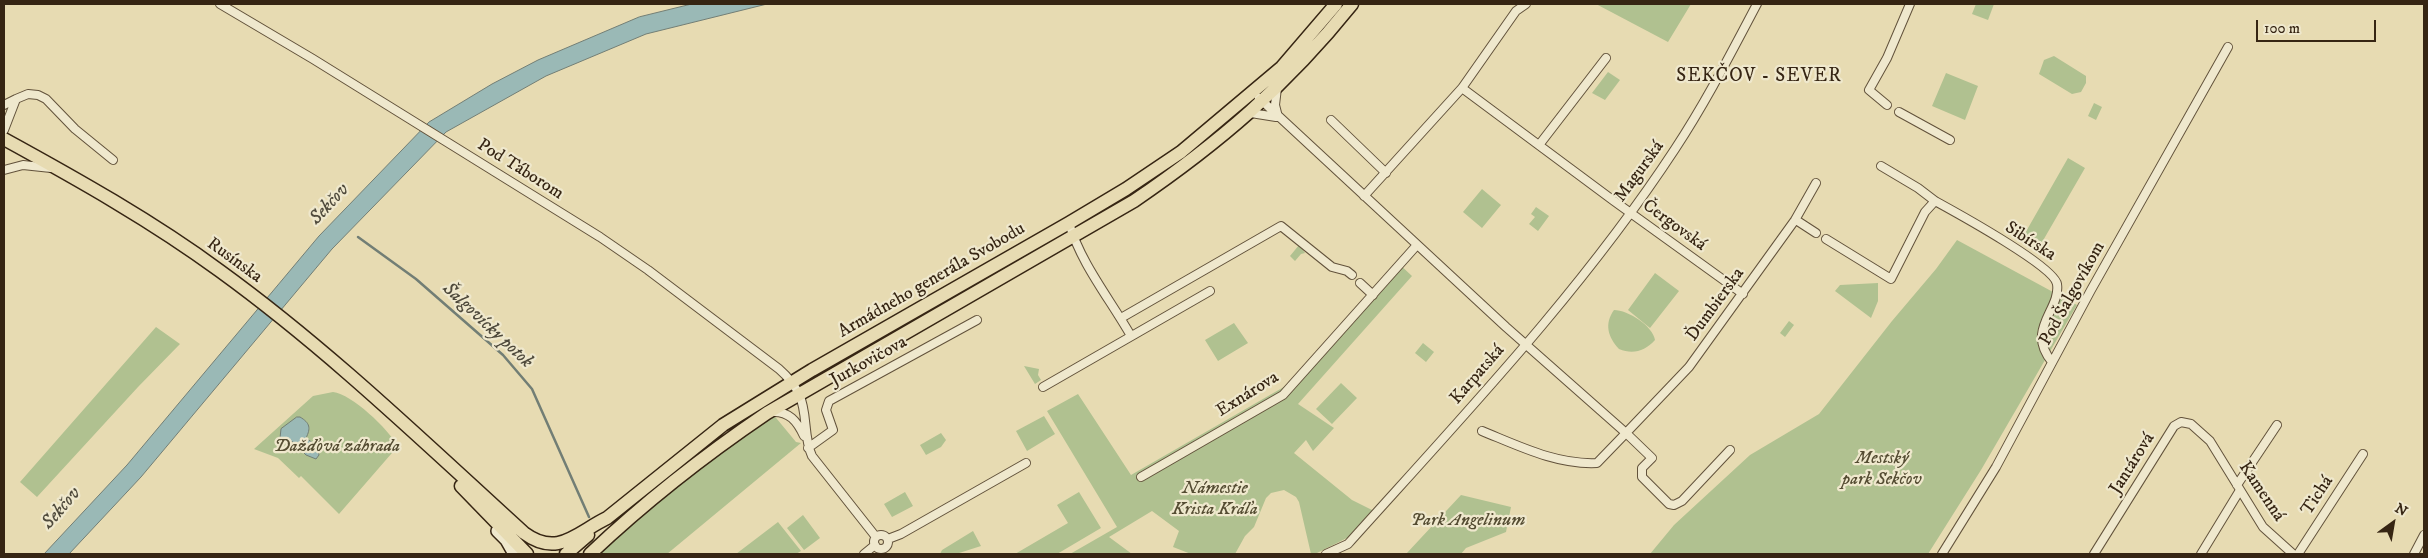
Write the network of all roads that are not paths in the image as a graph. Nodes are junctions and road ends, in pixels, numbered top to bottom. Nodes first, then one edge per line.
1 (220, 4) edge
2 (1336, 4) edge
3 (1352, 4) edge
4 (1526, 4) edge
5 (1757, 4) edge
6 (1910, 4) edge
7 (2228, 47) dead end
8 (1606, 58) dead end
9 (1277, 88) junction
10 (1462, 88) junction
11 (1258, 97) junction
12 (16, 99) junction
13 (4, 105) edge
14 (1887, 105) dead end
15 (1899, 112) dead end
16 (1251, 113) junction
17 (1278, 117) junction
18 (1331, 120) dead end
19 (4, 130) edge
20 (4, 139) edge
21 (1950, 140) dead end
22 (1539, 145) junction
23 (113, 160) dead end
24 (1882, 167) dead end
25 (54, 168) junction
26 (4, 170) edge
27 (1386, 173) junction
28 (1816, 183) dead end
29 (1364, 196) junction
30 (1935, 201) junction
31 (1630, 212) junction
32 (1796, 220) junction
33 (1069, 223) junction
34 (1816, 233) dead end
35 (1073, 236) junction
36 (1826, 239) dead end
37 (1417, 245) junction
38 (1352, 275) dead end
39 (1360, 283) dead end
40 (1210, 291) dead end
41 (1743, 294) junction
42 (1373, 295) junction
43 (1121, 318) junction
44 (977, 320) dead end
45 (1131, 336) junction
46 (1526, 344) junction
47 (2052, 362) junction
48 (792, 382) junction
49 (1044, 387) dead end
50 (799, 394) junction
51 (768, 413) junction
52 (2277, 425) dead end
53 (1482, 432) dead end
54 (1626, 434) junction
55 (422, 440) junction
56 (2210, 441) joint
57 (808, 445) junction
58 (1730, 450) dead end
59 (2363, 454) dead end
60 (1026, 463) dead end
61 (1141, 477) dead end
62 (458, 482) junction
63 (2239, 487) junction
64 (607, 518) junction
65 (524, 533) junction
66 (2424, 535) edge
67 (888, 539) junction
68 (875, 541) junction
69 (595, 551) edge
70 (514, 554) edge
71 (527, 554) edge
72 (542, 554) edge
73 (566, 554) edge
74 (864, 554) edge
75 (1326, 554) edge
76 (1942, 554) edge
77 (2094, 554) edge
78 (2201, 554) edge
79 (2293, 554) edge
80 (2298, 554) edge
81 (2414, 554) edge

1 - 48 street, Pod Táborom
2 - 11 main road, Armádneho generála Svobodu
3 - 9 main road, Armádneho generála Svobodu
4 - 10 street
5 - 31 street, Magurská
6 - 14 street
7 - 47 street, Pod Šalgovíkom
8 - 22 street
9 - 11 main road, Armádneho generála Svobodu
9 - 17 street
10 - 22 street, Čergovská
10 - 27 street
11 - 16 main road, Armádneho generála Svobodu
11 - 17 street
11 - 33 main road, Armádneho generála Svobodu
12 - 13 street
12 - 19 street
12 - 23 street
15 - 21 street
16 - 17 street
16 - 35 main road, Armádneho generála Svobodu
17 - 29 street
18 - 27 street
20 - 25 main road, Rusínska
22 - 31 street, Čergovská
24 - 30 street, Sibírska
25 - 26 street
25 - 55 main road, Rusínska
27 - 29 street
28 - 32 street, Ďumbierska
29 - 37 street
30 - 36 street
30 - 47 street, Sibírska
31 - 41 street, Čergovská
31 - 46 street, Magurská
32 - 34 street
32 - 41 street, Ďumbierska
33 - 35 street
33 - 48 main road, Armádneho generála Svobodu
35 - 43 street
35 - 50 main road, Armádneho generála Svobodu
37 - 42 street, Exnárova
37 - 46 street, Karpatská
38 - 43 street
39 - 42 street
40 - 45 street
41 - 54 street, Ďumbierska
42 - 61 street, Exnárova
43 - 45 street
44 - 57 street, Jurkovičova
45 - 49 street
46 - 54 street
46 - 75 street, Karpatská
47 - 76 street, Pod Šalgovíkom
48 - 50 street, Pod Táborom
48 - 64 main road, Armádneho generála Svobodu
50 - 51 main road, Armádneho generála Svobodu
50 - 57 street
51 - 57 street
51 - 69 main road, Armádneho generála Svobodu
52 - 63 street
53 - 54 street, Ďumbierska
54 - 58 street
55 - 62 main road, Rusínska
55 - 65 main road, Rusínska
56 - 63 street, Kamenná
56 - 77 street, Jantárová
57 - 68 street
59 - 80 street, Tichá
60 - 67 street
62 - 70 street
62 - 71 main road, Rusínska
63 - 78 street
63 - 79 street, Kamenná
64 - 65 main road, Armádneho generála Svobodu
64 - 73 main road
65 - 72 main road
66 - 81 street
67 - 68 street
67 - 68 street
68 - 74 street

